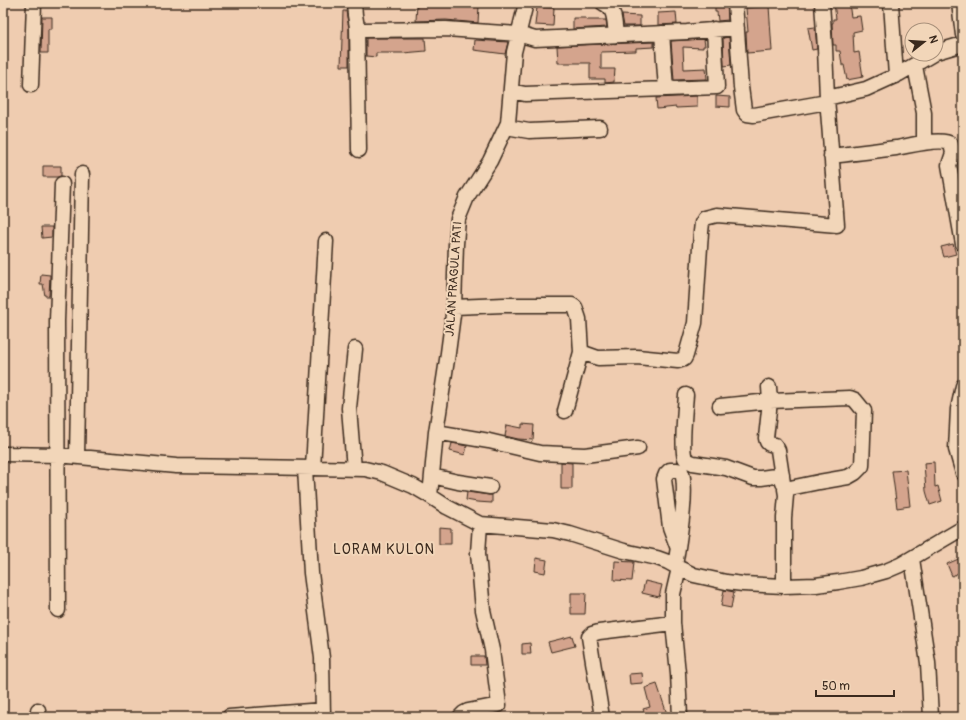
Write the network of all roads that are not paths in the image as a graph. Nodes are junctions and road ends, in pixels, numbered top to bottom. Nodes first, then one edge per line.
1 (34, 3) edge
2 (354, 3) edge
3 (526, 3) edge
4 (603, 3) edge
5 (735, 3) edge
6 (822, 3) edge
7 (891, 3) edge
8 (959, 3) edge
9 (357, 27) junction
10 (737, 28) junction
11 (714, 30) junction
12 (662, 33) junction
13 (518, 34) junction
14 (616, 34) junction
15 (963, 35) edge
16 (963, 44) edge
17 (944, 50) edge
18 (921, 62) edge
19 (915, 66) junction
20 (896, 76) junction
21 (31, 85) dead end
22 (666, 89) junction
23 (511, 91) junction
24 (827, 100) junction
25 (506, 127) junction
26 (600, 128) dead end
27 (924, 142) junction
28 (359, 150) dead end
29 (958, 152) edge
30 (831, 156) junction
31 (82, 174) dead end
32 (62, 184) dead end
33 (326, 241) dead end
34 (963, 244) edge
35 (454, 307) junction
36 (355, 349) dead end
37 (581, 352) junction
38 (963, 386) edge
39 (769, 394) junction
40 (686, 395) dead end
41 (720, 406) dead end
42 (565, 411) dead end
43 (436, 432) junction
44 (638, 448) dead end
45 (3, 454) edge
46 (58, 455) junction
47 (77, 457) junction
48 (309, 468) junction
49 (354, 469) junction
50 (963, 472) edge
51 (782, 475) junction
52 (432, 476) junction
53 (490, 487) dead end
54 (785, 489) junction
55 (430, 496) junction
56 (480, 524) junction
57 (963, 528) edge
58 (677, 546) dead end
59 (912, 559) junction
60 (677, 567) junction
61 (784, 586) junction
62 (58, 610) dead end
63 (673, 623) junction
64 (323, 714) edge
65 (228, 717) edge
66 (460, 717) edge
67 (602, 717) edge
68 (680, 717) edge
69 (931, 717) edge

1 - 21 street
2 - 9 street
3 - 13 street, JALAN PRAGULA PATI
4 - 14 street
5 - 10 street
6 - 24 street
7 - 20 street
8 - 15 street
9 - 13 street
9 - 28 street
10 - 11 street
10 - 24 street
11 - 12 street
11 - 22 street
12 - 14 street
12 - 22 street
13 - 14 street
13 - 23 street, JALAN PRAGULA PATI
16 - 17 street
18 - 19 street
19 - 20 street
19 - 27 street
20 - 24 street
22 - 23 street
23 - 25 street, JALAN PRAGULA PATI
24 - 30 street
25 - 26 street
25 - 35 street, JALAN PRAGULA PATI
27 - 29 street
27 - 30 street
29 - 34 street
30 - 37 street
31 - 47 street
32 - 46 street
33 - 48 street
35 - 37 street
35 - 43 street, JALAN PRAGULA PATI
36 - 49 street
37 - 42 street
38 - 50 street
39 - 41 street
39 - 51 street
39 - 54 street
40 - 51 street
43 - 44 street
43 - 52 street, JALAN PRAGULA PATI
45 - 46 street
46 - 47 street
46 - 62 street
47 - 48 street
48 - 49 street
48 - 64 street
49 - 55 street
51 - 54 street
52 - 53 street
52 - 55 street, JALAN PRAGULA PATI
54 - 61 street
55 - 56 street
56 - 60 street
56 - 66 street
57 - 59 street
58 - 60 street
59 - 61 street
59 - 69 street
60 - 61 street
60 - 63 street
63 - 67 street
63 - 68 street
64 - 65 street

